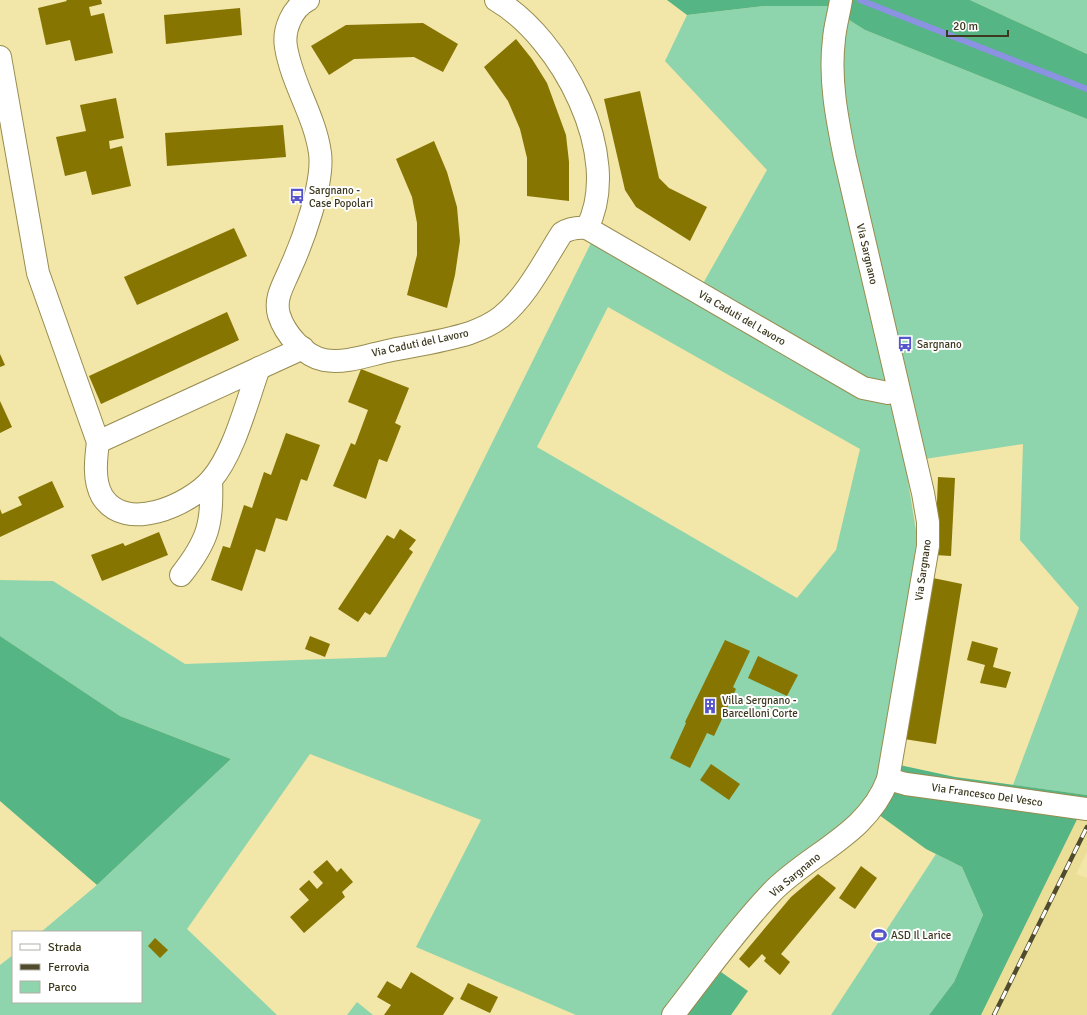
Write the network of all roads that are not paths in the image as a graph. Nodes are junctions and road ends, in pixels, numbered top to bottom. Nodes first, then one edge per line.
1 (306, 0) edge
2 (496, 0) edge
3 (841, 3) edge
4 (0, 57) edge
5 (587, 228) junction
6 (303, 348) junction
7 (259, 368) junction
8 (898, 388) junction
9 (98, 442) junction
10 (211, 480) junction
11 (181, 576) dead end
12 (888, 779) junction
13 (1087, 809) edge
14 (673, 1015) edge

1 - 6 street, Via Caduti del Lavoro
2 - 5 street
3 - 8 street, Via Sargnano
4 - 9 street
5 - 6 street, Via Caduti del Lavoro
5 - 8 street, Via Caduti del Lavoro
6 - 7 street
7 - 9 street
7 - 10 street
8 - 12 street, Via Sargnano
9 - 10 street
10 - 11 street
12 - 13 street, Via Francesco Del Vesco
12 - 14 street, Via Sargnano

